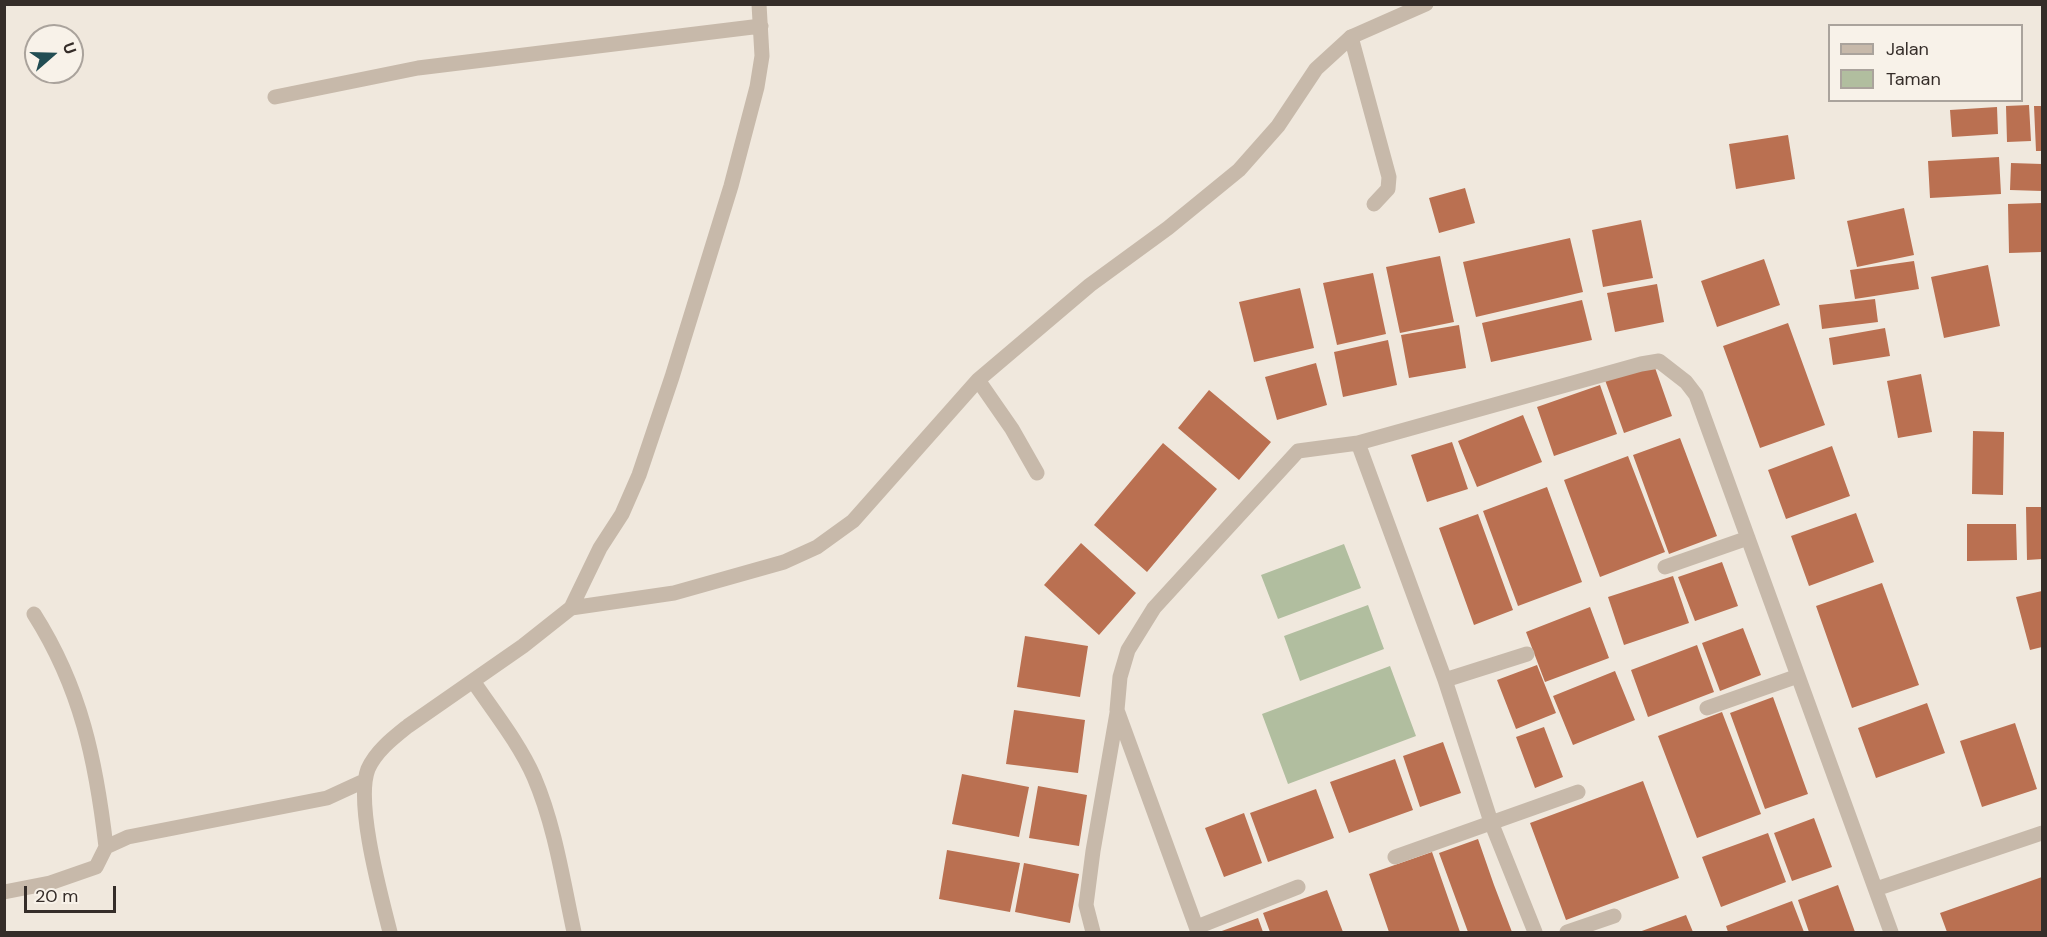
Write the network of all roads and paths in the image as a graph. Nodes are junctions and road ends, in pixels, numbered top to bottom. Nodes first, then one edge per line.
1 (759, 4) edge
2 (1426, 4) edge
3 (761, 26) junction
4 (1351, 37) junction
5 (275, 97) dead end
6 (1374, 204) dead end
7 (978, 380) junction
8 (1358, 443) junction
9 (1037, 473) dead end
10 (1748, 537) junction
11 (1665, 567) dead end
12 (571, 608) junction
13 (34, 614) dead end
14 (1527, 654) dead end
15 (1798, 676) junction
16 (1445, 680) junction
17 (473, 681) junction
18 (1707, 708) dead end
19 (1117, 710) junction
20 (364, 781) junction
21 (1578, 792) dead end
22 (1491, 822) junction
23 (2043, 833) edge
24 (106, 847) junction
25 (1395, 857) dead end
26 (1298, 887) dead end
27 (1876, 889) junction
28 (4, 892) edge
29 (1614, 916) dead end
30 (1197, 930) edge
31 (390, 933) edge
32 (574, 933) edge
33 (1093, 933) edge
34 (1534, 933) edge
35 (1567, 933) edge
36 (1891, 933) edge

1 - 3 street
2 - 4 street
3 - 5 street
3 - 12 street
4 - 6 street
4 - 7 street
7 - 9 street
7 - 12 street
8 - 10 street
8 - 16 street
8 - 19 street
10 - 11 street
10 - 15 street
12 - 17 street
13 - 24 street
14 - 16 street
15 - 18 street
15 - 27 street
16 - 22 street
17 - 20 street
17 - 32 street
19 - 30 street
19 - 33 street
20 - 24 street
20 - 31 street
21 - 22 street
22 - 25 street
22 - 34 street
23 - 27 street
24 - 28 street
26 - 30 street
27 - 36 street
29 - 35 street

